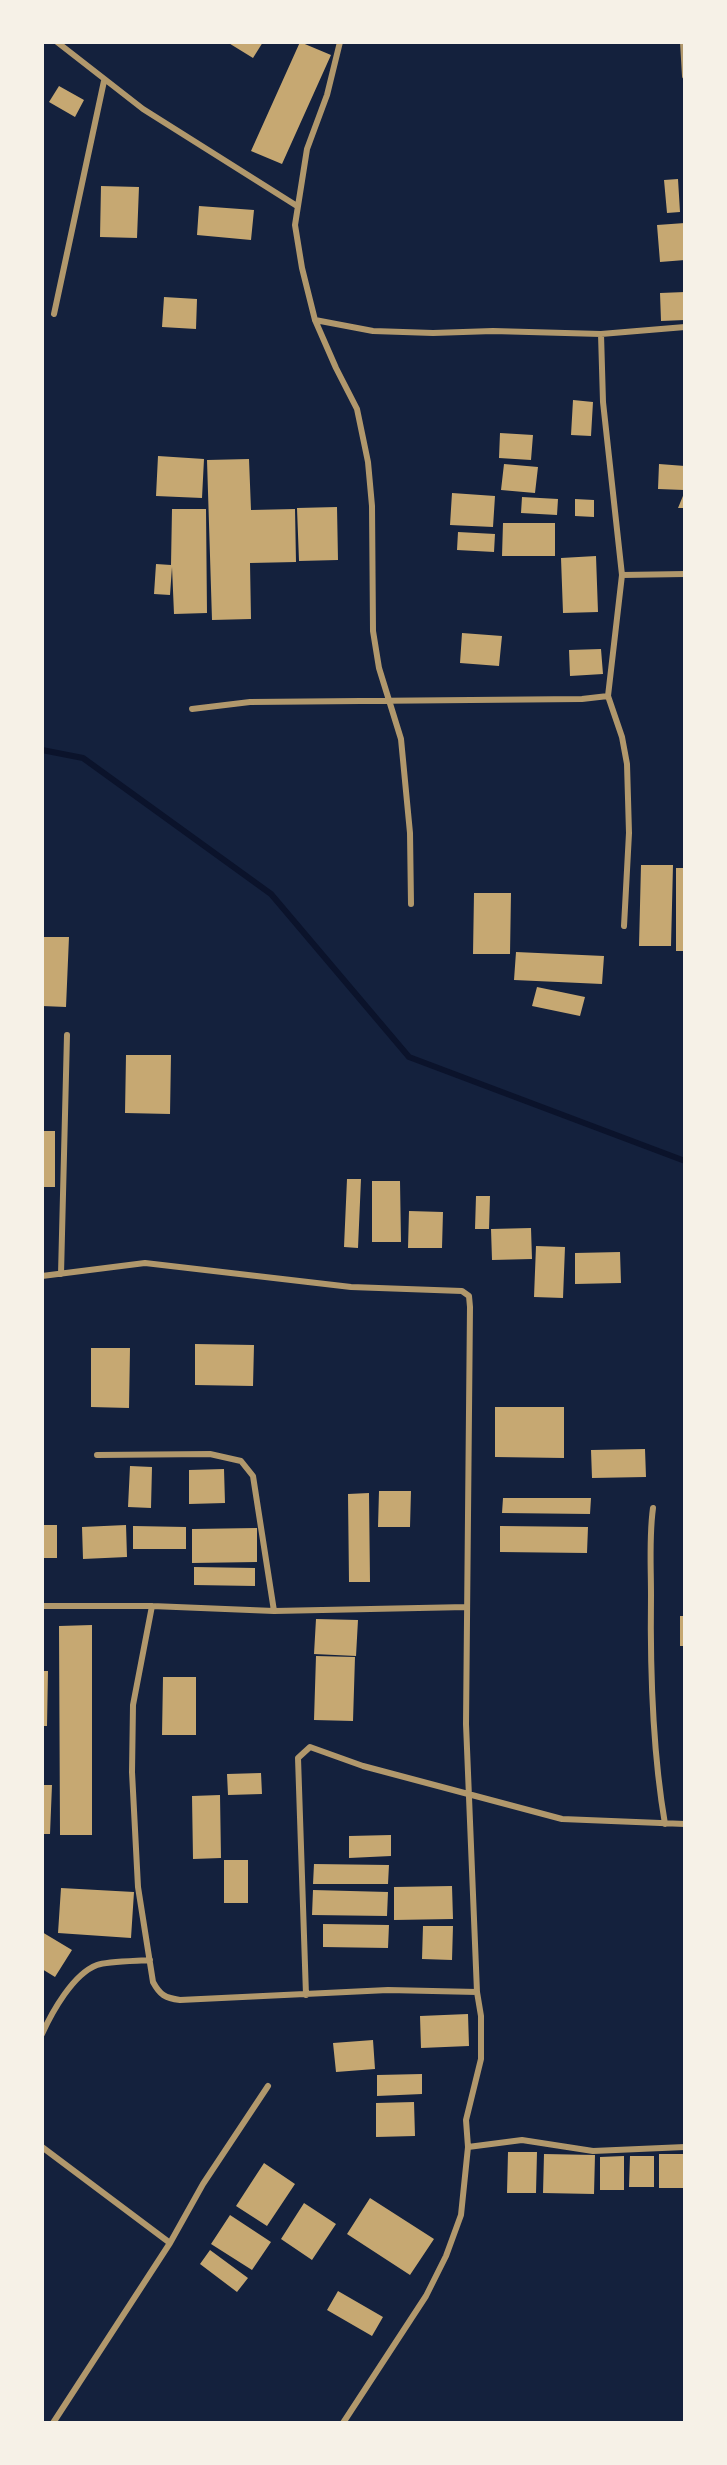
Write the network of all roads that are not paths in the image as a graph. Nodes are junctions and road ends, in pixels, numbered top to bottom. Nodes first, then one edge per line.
1 (57, 42) edge
2 (340, 42) edge
3 (683, 42) edge
4 (685, 76) edge
5 (104, 81) junction
6 (297, 206) junction
7 (54, 314) dead end
8 (315, 320) junction
9 (685, 327) edge
10 (601, 334) junction
11 (685, 574) edge
12 (622, 575) junction
13 (608, 696) junction
14 (390, 702) junction
15 (192, 708) dead end
16 (411, 904) dead end
17 (624, 926) dead end
18 (67, 1035) dead end
19 (62, 1274) junction
20 (42, 1276) edge
21 (97, 1455) dead end
22 (653, 1508) dead end
23 (42, 1606) edge
24 (152, 1606) junction
25 (467, 1607) junction
26 (274, 1611) junction
27 (469, 1795) junction
28 (665, 1824) junction
29 (685, 1824) edge
30 (150, 1960) junction
31 (477, 1992) junction
32 (306, 1995) junction
33 (42, 2034) edge
34 (268, 2086) dead end
35 (42, 2147) edge
36 (468, 2147) junction
37 (685, 2147) edge
38 (170, 2243) junction
39 (52, 2423) edge
40 (343, 2423) edge

1 - 5 street
2 - 6 street
3 - 4 street
5 - 6 street
5 - 7 street
6 - 8 street
8 - 10 street
8 - 14 street
9 - 10 street
10 - 12 street
11 - 12 street
12 - 13 street
13 - 14 street
13 - 17 street
14 - 15 street
14 - 16 street
18 - 19 street
19 - 20 street
19 - 25 street
21 - 26 street
22 - 28 street
23 - 24 street
24 - 26 street
24 - 30 street
25 - 26 street
25 - 27 street
27 - 28 street
27 - 31 street
27 - 32 street
28 - 29 street
30 - 32 street
30 - 33 street
31 - 32 street
31 - 36 street
34 - 38 street
35 - 38 street
36 - 37 street
36 - 40 street
38 - 39 street

